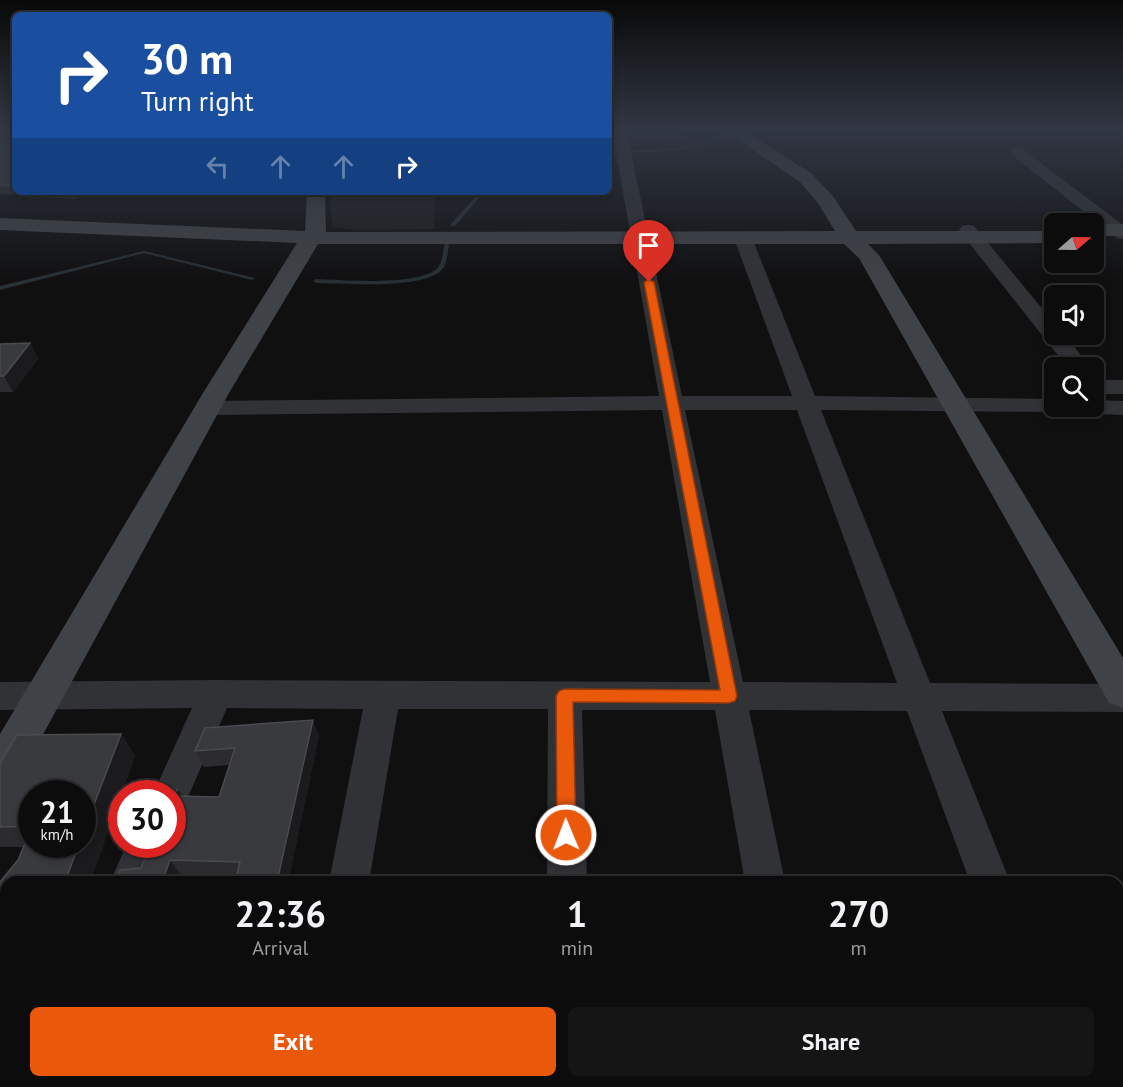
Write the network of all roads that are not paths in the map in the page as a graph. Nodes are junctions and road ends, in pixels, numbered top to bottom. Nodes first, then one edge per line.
1 (629, 180) edge
2 (808, 180) edge
3 (827, 180) edge
4 (1053, 180) edge
5 (316, 195) edge
6 (844, 195) dead end
7 (0, 218) edge
8 (0, 224) edge
9 (1044, 230) edge
10 (1104, 231) edge
11 (314, 233) junction
12 (1122, 233) edge
13 (971, 234) junction
14 (640, 235) junction
15 (860, 235) junction
16 (1104, 236) edge
17 (1044, 237) edge
18 (743, 238) junction
19 (1071, 357) edge
20 (1104, 386) edge
21 (1123, 387) edge
22 (1044, 388) edge
23 (950, 395) junction
24 (804, 396) junction
25 (1104, 396) edge
26 (671, 397) junction
27 (212, 400) junction
28 (1044, 405) edge
29 (1104, 410) edge
30 (1119, 412) edge
31 (1123, 692) edge
32 (43, 694) junction
33 (216, 694) junction
34 (383, 695) junction
35 (0, 696) edge
36 (565, 696) junction
37 (729, 696) junction
38 (919, 697) junction
39 (1123, 698) edge
40 (0, 773) edge
41 (177, 780) edge
42 (141, 858) edge
43 (133, 876) edge
44 (350, 876) edge
45 (567, 876) edge
46 (764, 876) edge
47 (988, 876) edge

1 - 14 street
2 - 15 street
3 - 6 street
4 - 12 street
5 - 11 street
7 - 11 street
8 - 11 street
9 - 13 street
10 - 12 street
11 - 14 street
11 - 27 street
12 - 16 street
13 - 15 street
13 - 17 street
13 - 19 street
14 - 15 street
14 - 18 street
14 - 26 street
15 - 18 street
15 - 23 street
18 - 24 street
20 - 21 street
22 - 23 street
23 - 24 street
23 - 28 street
23 - 31 street
24 - 26 street
24 - 38 street
25 - 30 street
26 - 27 street
26 - 37 street
27 - 32 street
29 - 30 street
32 - 33 street
32 - 35 street
32 - 40 street
33 - 34 street
33 - 41 street
34 - 36 street
34 - 44 street
36 - 37 street
36 - 45 street
37 - 38 street
37 - 46 street
38 - 39 street
38 - 47 street
42 - 43 street

